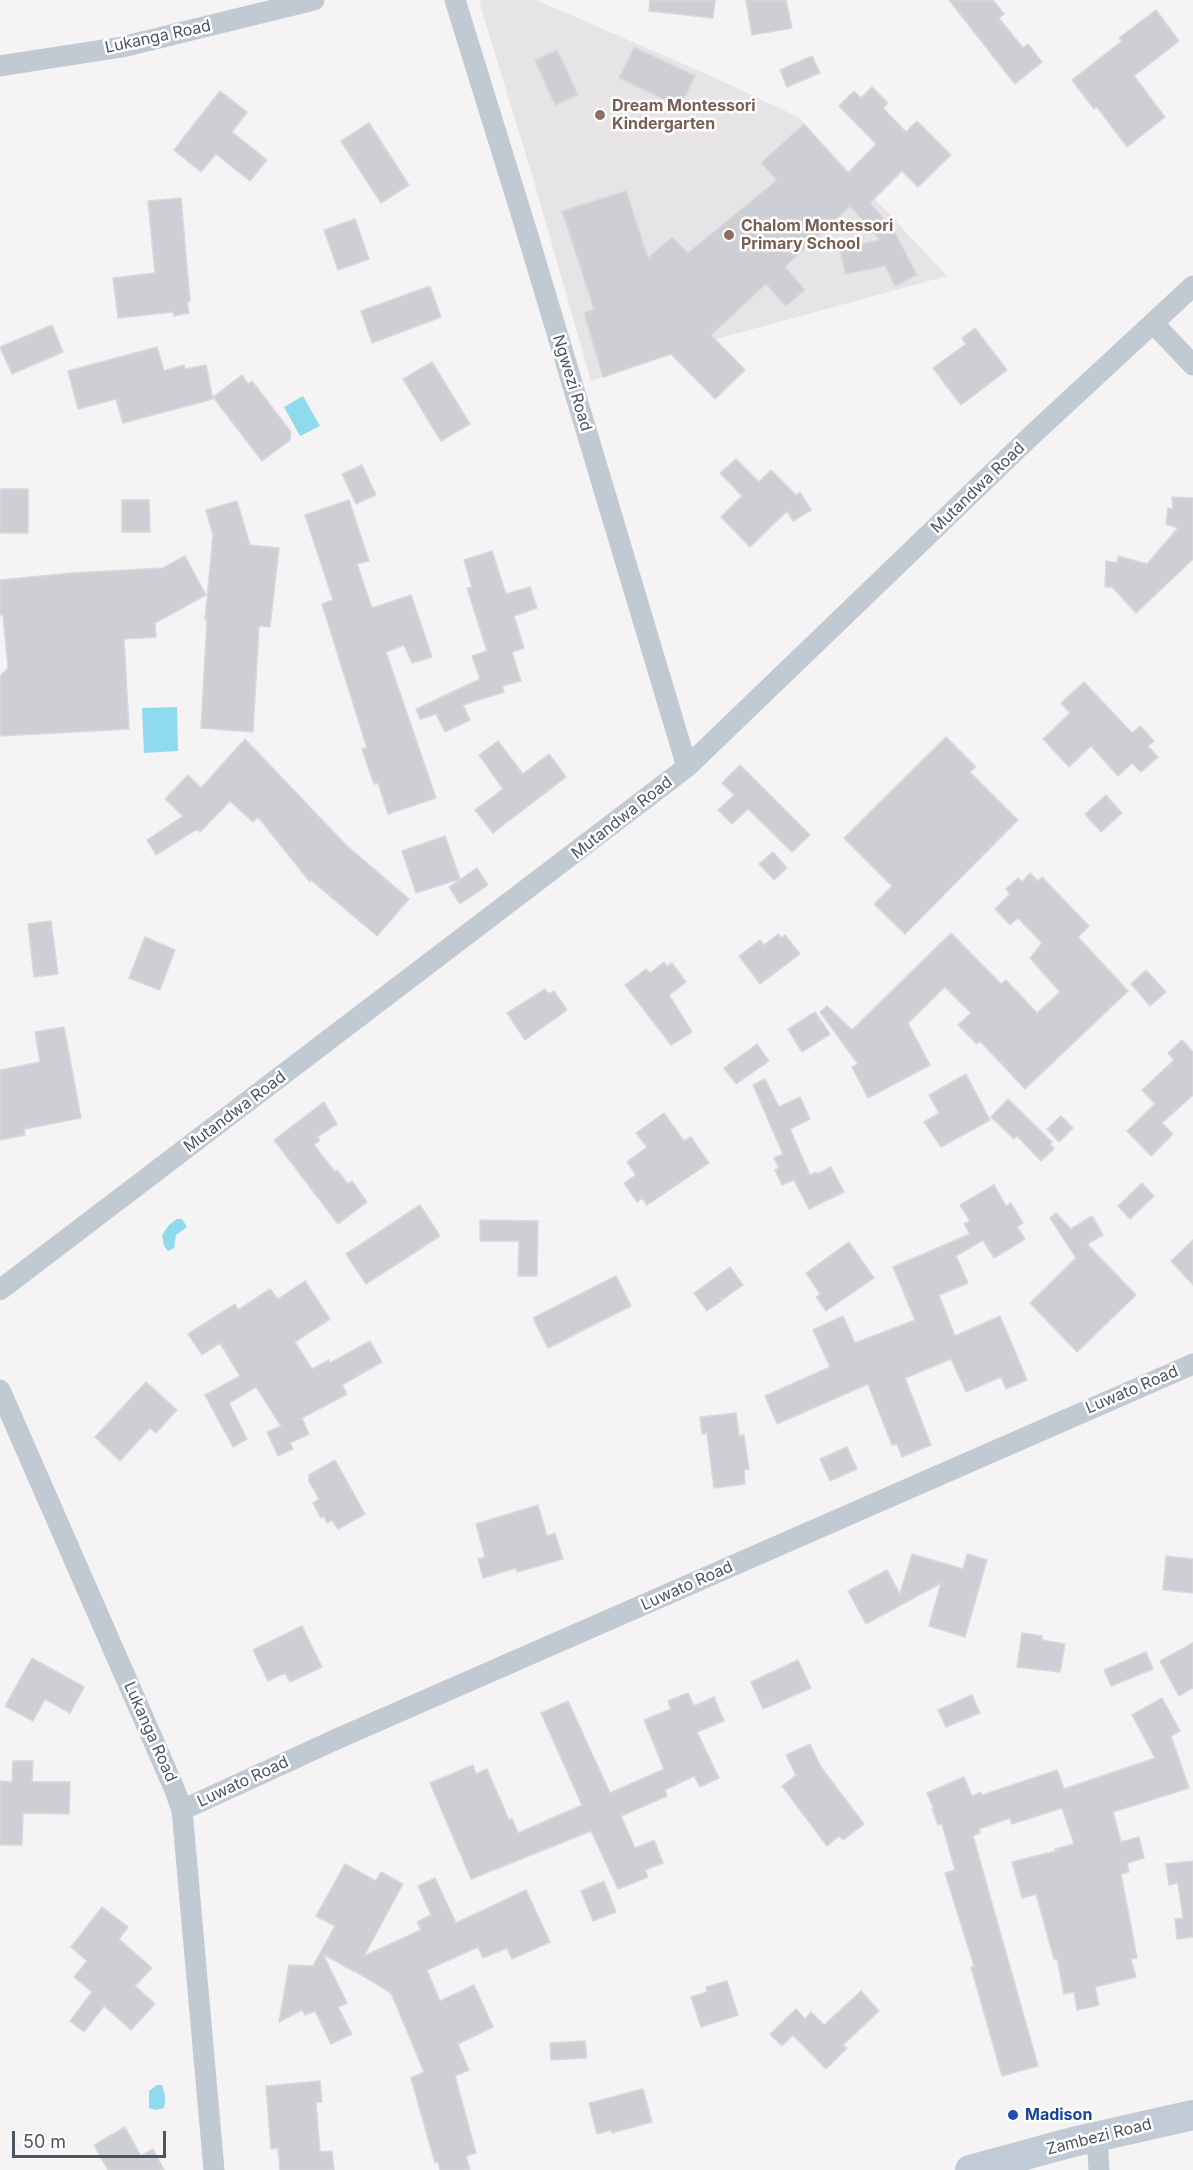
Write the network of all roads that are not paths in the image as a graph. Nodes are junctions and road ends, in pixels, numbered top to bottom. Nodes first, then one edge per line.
1 (314, 0) edge
2 (455, 0) edge
3 (0, 66) edge
4 (1193, 286) edge
5 (1153, 323) junction
6 (1193, 365) edge
7 (687, 767) junction
8 (0, 1290) edge
9 (1193, 1364) edge
10 (0, 1390) edge
11 (182, 1810) junction
12 (1193, 2115) edge
13 (1097, 2136) junction
14 (214, 2170) edge
15 (970, 2170) edge
16 (1099, 2170) edge

1 - 3 street, Lukanga Road
2 - 7 street, Ngwezi Road
4 - 5 street, Mutandwa Road
5 - 6 street
5 - 7 street, Mutandwa Road
7 - 8 street, Mutandwa Road
9 - 11 street, Luwato Road
10 - 11 street, Lukanga Road
11 - 14 street, Lukanga Road
12 - 13 main road, Zambezi Road
13 - 15 main road, Zambezi Road
13 - 16 street

